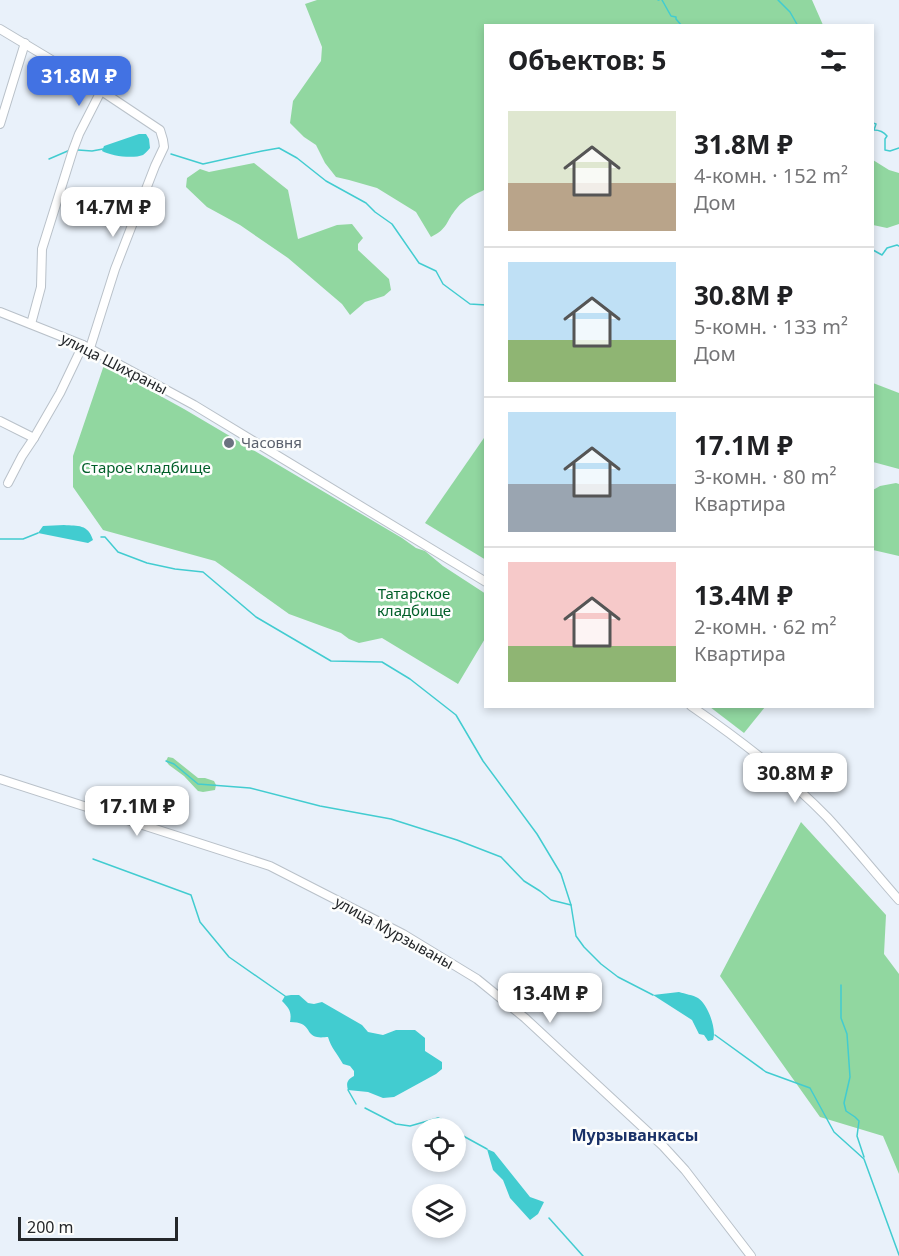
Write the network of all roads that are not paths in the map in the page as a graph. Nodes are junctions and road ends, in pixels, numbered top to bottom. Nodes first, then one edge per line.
1 (0, 28) edge
2 (25, 43) junction
3 (101, 91) junction
4 (0, 124) edge
5 (0, 312) edge
6 (31, 324) junction
7 (86, 346) junction
8 (0, 421) edge
9 (34, 438) junction
10 (8, 483) dead end
11 (484, 581) edge
12 (694, 708) edge
13 (0, 779) edge
14 (899, 900) edge
15 (751, 1256) edge

1 - 2 street
2 - 3 street
2 - 4 street
3 - 6 street
3 - 7 street
5 - 6 street, улица Шихраны
6 - 7 street, улица Шихраны
7 - 9 street
7 - 11 street, улица Шихраны
8 - 9 street
9 - 10 street
12 - 14 street
13 - 15 street, улица Мурзываны

